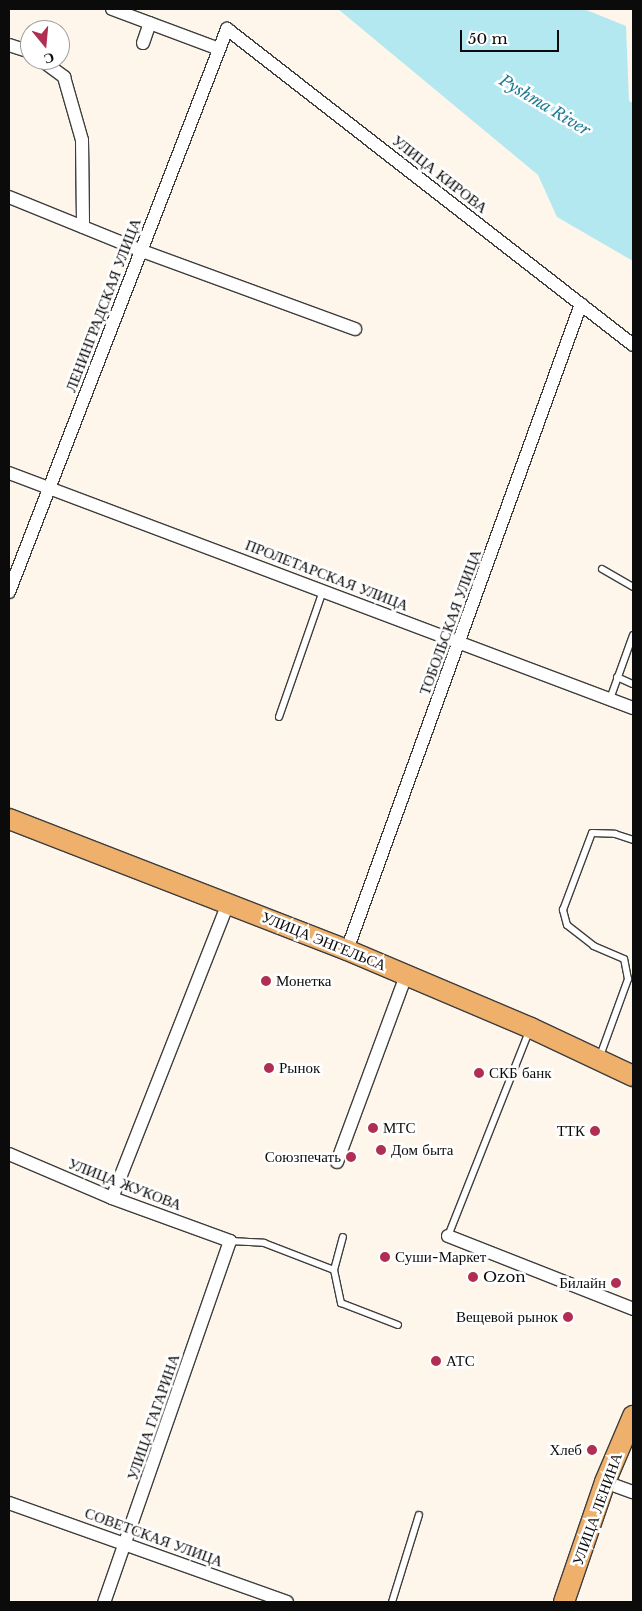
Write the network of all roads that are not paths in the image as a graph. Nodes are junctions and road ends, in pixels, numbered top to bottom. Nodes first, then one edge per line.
1 (112, 9) edge
2 (150, 24) junction
3 (227, 29) joint
4 (143, 43) dead end
5 (219, 50) junction
6 (55, 70) edge
7 (9, 197) edge
8 (83, 227) junction
9 (142, 251) junction
10 (581, 304) junction
11 (355, 329) dead end
12 (633, 345) edge
13 (9, 473) edge
14 (50, 489) junction
15 (602, 569) dead end
16 (633, 587) edge
17 (323, 591) junction
18 (9, 592) edge
19 (633, 635) edge
20 (460, 643) junction
21 (617, 677) junction
22 (633, 684) edge
23 (610, 699) junction
24 (633, 708) edge
25 (279, 718) dead end
26 (9, 819) edge
27 (633, 840) edge
28 (228, 903) junction
29 (347, 950) junction
30 (406, 975) junction
31 (531, 1028) junction
32 (598, 1060) junction
33 (633, 1076) edge
34 (9, 1154) edge
35 (337, 1162) dead end
36 (112, 1198) junction
37 (448, 1236) joint
38 (343, 1237) dead end
39 (230, 1241) junction
40 (334, 1270) junction
41 (633, 1308) edge
42 (398, 1325) dead end
43 (633, 1416) edge
44 (605, 1482) junction
45 (633, 1492) edge
46 (9, 1502) edge
47 (419, 1515) dead end
48 (126, 1544) junction
49 (104, 1602) edge
50 (287, 1602) edge
51 (392, 1602) edge
52 (564, 1602) edge

1 - 2 street
2 - 4 street
2 - 5 street
3 - 5 street, ЛЕНИНГРАДСКАЯ УЛИЦА
3 - 10 street, УЛИЦА КИРОВА
5 - 9 street, ЛЕНИНГРАДСКАЯ УЛИЦА
6 - 8 street
7 - 8 street
8 - 9 street
9 - 11 street
9 - 14 street, ЛЕНИНГРАДСКАЯ УЛИЦА
10 - 12 street, УЛИЦА КИРОВА
10 - 20 street, ТОБОЛЬСКАЯ УЛИЦА
13 - 14 street, ПРОЛЕТАРСКАЯ УЛИЦА
14 - 17 street, ПРОЛЕТАРСКАЯ УЛИЦА
14 - 18 street, ЛЕНИНГРАДСКАЯ УЛИЦА
15 - 16 lane
17 - 20 street, ПРОЛЕТАРСКАЯ УЛИЦА
17 - 25 lane
19 - 21 lane
20 - 23 street, ПРОЛЕТАРСКАЯ УЛИЦА
20 - 29 street, ТОБОЛЬСКАЯ УЛИЦА
21 - 22 lane
21 - 23 lane
23 - 24 street, ПРОЛЕТАРСКАЯ УЛИЦА
26 - 28 main road, УЛИЦА ЭНГЕЛЬСА
27 - 32 lane
28 - 29 main road, УЛИЦА ЭНГЕЛЬСА
28 - 36 street
29 - 30 main road, УЛИЦА ЭНГЕЛЬСА
30 - 31 main road, УЛИЦА ЭНГЕЛЬСА
30 - 35 street
31 - 32 main road, УЛИЦА ЭНГЕЛЬСА
31 - 37 lane
32 - 33 main road, УЛИЦА ЭНГЕЛЬСА
34 - 36 street, УЛИЦА ЖУКОВА
36 - 39 street, УЛИЦА ЖУКОВА
37 - 41 street
38 - 40 lane
39 - 40 lane
39 - 48 street, УЛИЦА ГАГАРИНА
40 - 42 lane
43 - 44 main road, УЛИЦА ЛЕНИНА
44 - 45 street
44 - 52 main road, УЛИЦА ЛЕНИНА
46 - 48 street, СОВЕТСКАЯ УЛИЦА
47 - 51 lane
48 - 49 street, УЛИЦА ГАГАРИНА
48 - 50 street, СОВЕТСКАЯ УЛИЦА

